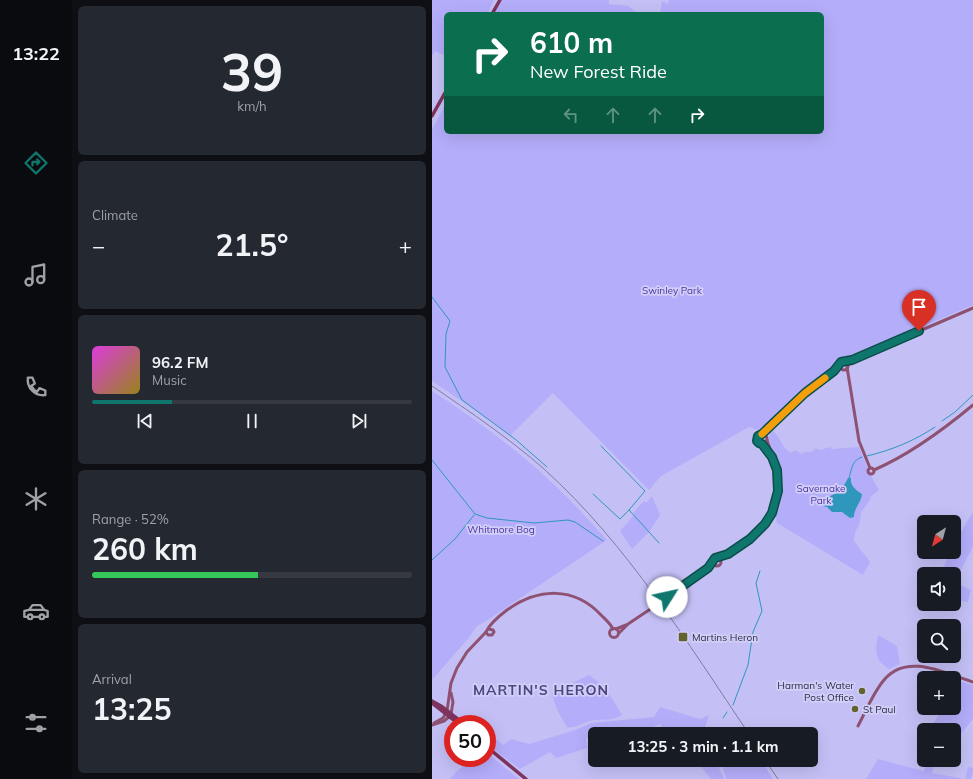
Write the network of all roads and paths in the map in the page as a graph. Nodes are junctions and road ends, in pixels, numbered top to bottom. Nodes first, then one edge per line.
1 (500, 0) edge
2 (493, 12) edge
3 (444, 95) edge
4 (432, 116) edge
5 (973, 308) edge
6 (852, 360) junction
7 (844, 362) junction
8 (840, 365) junction
9 (848, 366) junction
10 (844, 370) junction
11 (834, 371) junction
12 (848, 375) junction
13 (973, 405) edge
14 (771, 424) junction
15 (762, 434) junction
16 (766, 438) junction
17 (762, 444) junction
18 (772, 457) junction
19 (728, 554) junction
20 (717, 558) junction
21 (713, 561) junction
22 (721, 562) junction
23 (716, 566) junction
24 (708, 568) junction
25 (497, 618) junction
26 (628, 624) junction
27 (613, 629) junction
28 (487, 630) junction
29 (493, 631) junction
30 (618, 633) junction
31 (489, 636) junction
32 (478, 641) junction
33 (973, 682) edge
34 (451, 693) junction
35 (432, 702) edge
36 (446, 712) junction
37 (450, 715) joint
38 (444, 721) edge
39 (432, 724) edge
40 (858, 726) dead end
41 (496, 754) edge
42 (526, 779) edge

1 - 2 main road
3 - 4 main road
5 - 6 main road
6 - 7 main road
6 - 9 main road
7 - 8 main road
7 - 9 main road
8 - 10 main road
8 - 11 main road
9 - 10 main road
9 - 12 main road
10 - 11 main road
10 - 12 main road
11 - 14 main road
12 - 13 main road
14 - 15 main road
14 - 16 main road
15 - 16 main road
15 - 17 main road
16 - 17 main road
16 - 18 main road
17 - 18 main road
18 - 19 main road
19 - 20 main road
19 - 22 main road
20 - 21 main road
20 - 22 main road
21 - 23 main road
21 - 24 main road
22 - 23 main road
23 - 24 main road
24 - 26 main road, bridge
25 - 27 main road
25 - 28 main road
25 - 29 main road
26 - 27 main road
26 - 30 main road
27 - 30 main road
27 - 30 main road
28 - 29 main road
28 - 31 main road
28 - 32 main road
29 - 31 main road
31 - 32 main road
32 - 34 main road
33 - 40 main road
34 - 36 main road
34 - 37 main road
35 - 36 main road
36 - 37 main road
36 - 39 main road
38 - 39 main road
41 - 42 main road

